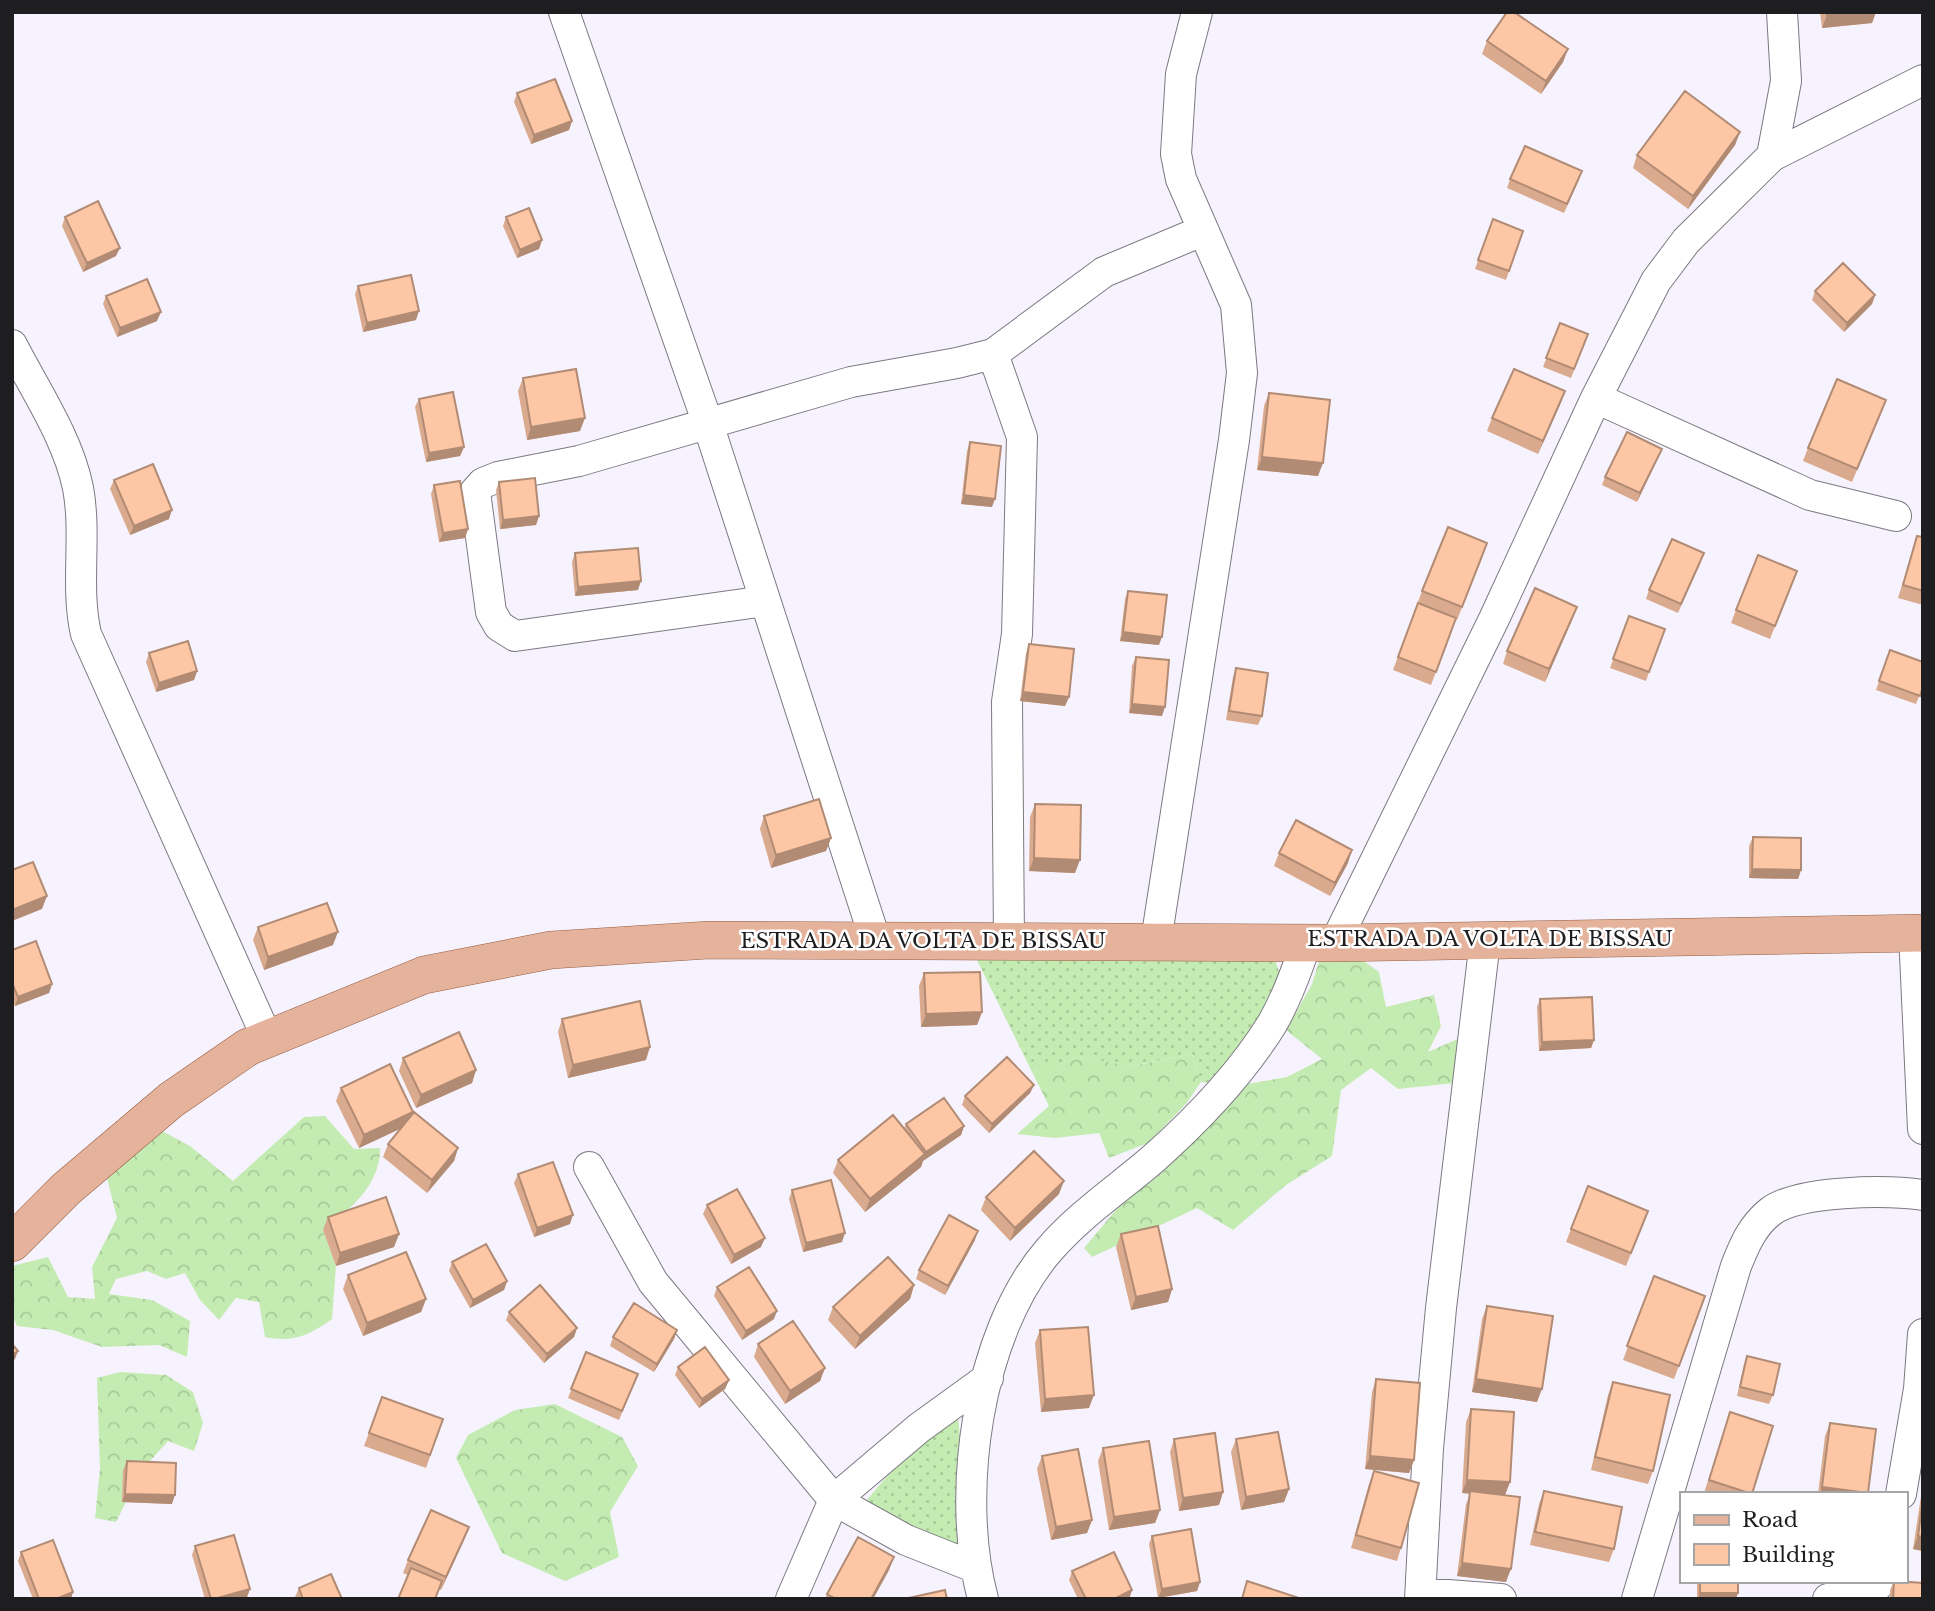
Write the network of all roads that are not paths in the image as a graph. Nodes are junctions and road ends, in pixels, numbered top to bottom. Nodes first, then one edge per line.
1 (564, 12) edge
2 (1197, 12) edge
3 (1782, 12) edge
4 (1923, 80) edge
5 (1772, 156) junction
6 (1202, 231) junction
7 (12, 345) edge
8 (993, 354) junction
9 (1596, 398) junction
10 (708, 424) junction
11 (1896, 516) dead end
12 (765, 601) junction
13 (1919, 933) edge
14 (875, 939) junction
15 (1009, 941) junction
16 (1485, 941) junction
17 (1156, 942) junction
18 (1321, 942) junction
19 (267, 1038) junction
20 (1923, 1129) edge
21 (589, 1167) dead end
22 (1923, 1195) edge
23 (12, 1243) edge
24 (1923, 1334) edge
25 (988, 1378) junction
26 (1901, 1492) edge
27 (834, 1500) junction
28 (974, 1567) junction
29 (1878, 1588) edge
30 (1421, 1596) edge
31 (791, 1599) edge
32 (982, 1599) edge
33 (1501, 1599) edge
34 (1637, 1599) edge
35 (1828, 1599) edge

1 - 10 street
2 - 6 street
3 - 5 street
4 - 5 street
5 - 9 street
6 - 8 street
6 - 17 street
7 - 19 street
8 - 10 street
8 - 15 street
9 - 11 street
9 - 18 street
10 - 12 street
10 - 12 street
12 - 14 street
13 - 16 main road, ESTRADA DA VOLTA DE BISSAU
13 - 20 street
14 - 15 main road, ESTRADA DA VOLTA DE BISSAU
14 - 19 main road, ESTRADA DA VOLTA DE BISSAU
15 - 17 main road, ESTRADA DA VOLTA DE BISSAU
16 - 18 main road, ESTRADA DA VOLTA DE BISSAU
16 - 30 street
17 - 18 main road, ESTRADA DA VOLTA DE BISSAU
18 - 25 street
19 - 23 main road, ESTRADA DA VOLTA DE BISSAU
21 - 27 street
22 - 34 street
24 - 26 street
25 - 27 street
25 - 28 street
27 - 28 street
27 - 31 street
28 - 32 street
29 - 35 street
30 - 33 street

